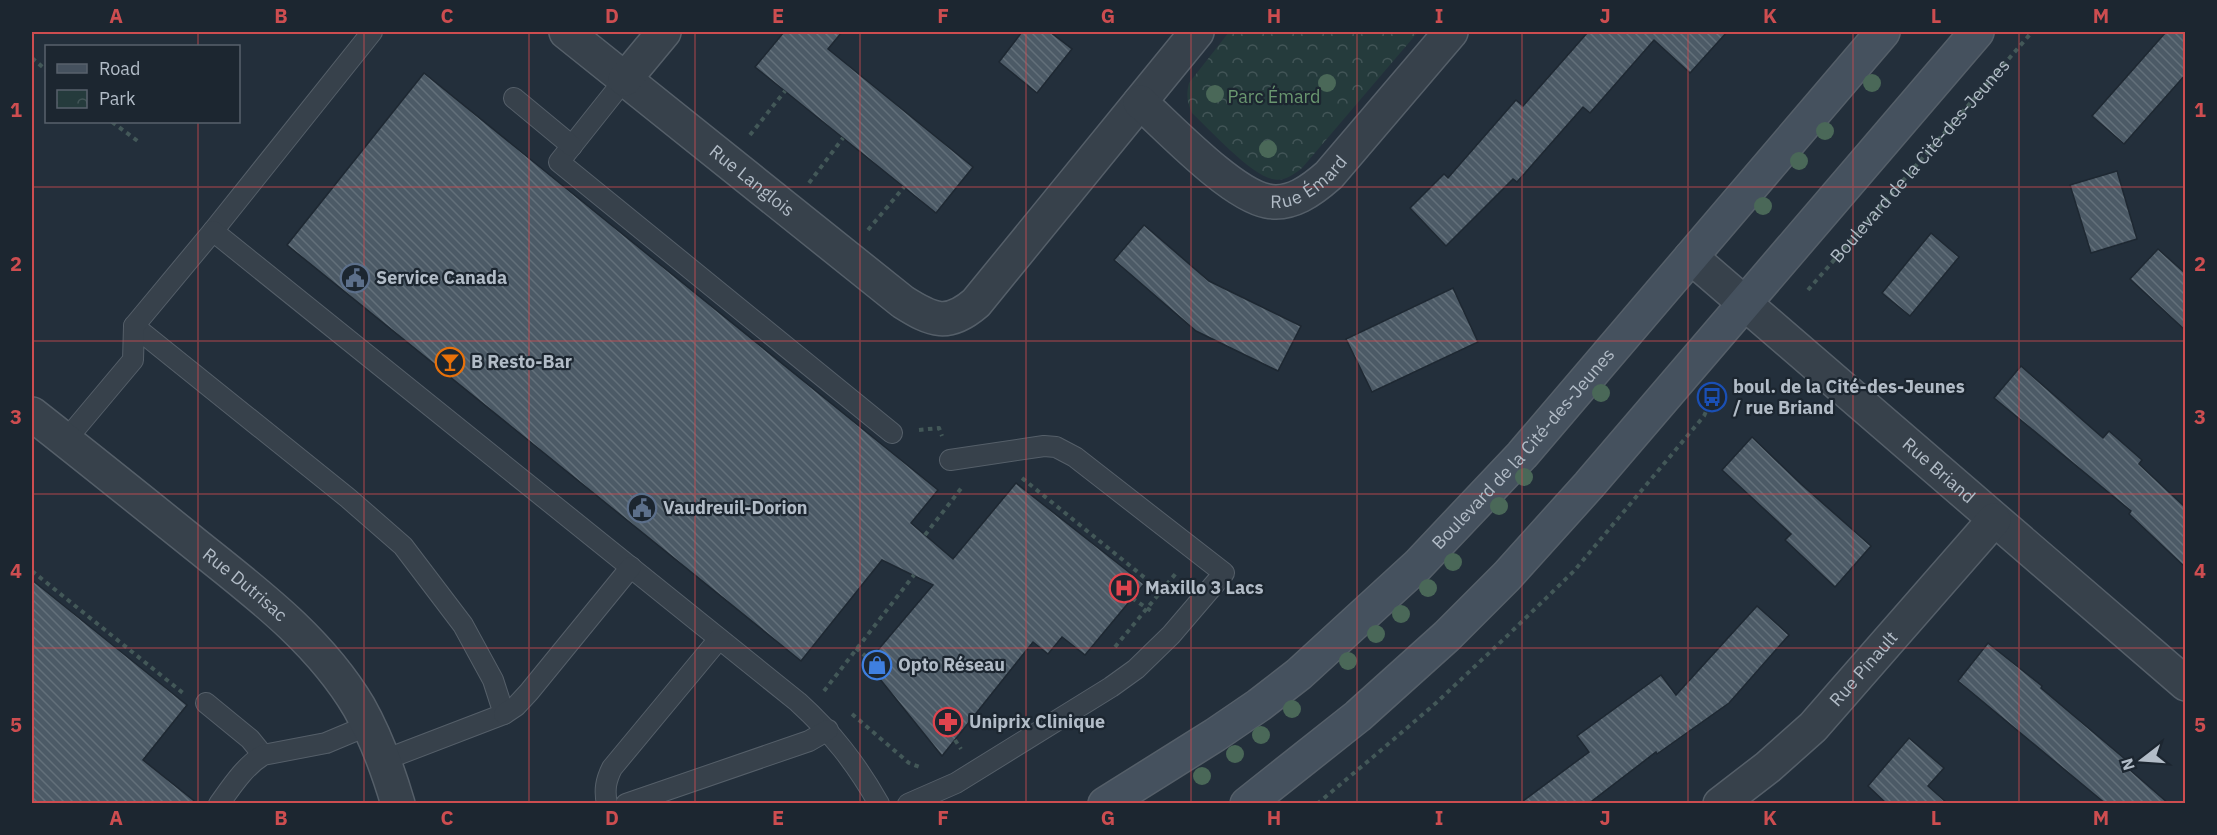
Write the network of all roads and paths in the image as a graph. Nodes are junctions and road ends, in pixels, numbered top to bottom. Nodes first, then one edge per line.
1 (372, 32) edge
2 (566, 32) edge
3 (664, 32) edge
4 (1197, 32) edge
5 (1450, 32) edge
6 (1883, 32) edge
7 (1977, 32) edge
8 (2032, 32) edge
9 (32, 58) edge
10 (45, 69) edge
11 (625, 79) junction
12 (785, 91) dead end
13 (514, 98) dead end
14 (1140, 102) junction
15 (113, 123) edge
16 (843, 138) dead end
17 (139, 142) dead end
18 (744, 142) dead end
19 (572, 146) junction
20 (904, 187) dead end
21 (803, 190) dead end
22 (213, 231) junction
23 (862, 237) dead end
24 (1691, 257) junction
25 (1808, 290) dead end
26 (1743, 304) junction
27 (134, 326) junction
28 (32, 414) edge
29 (892, 433) joint
30 (65, 441) junction
31 (950, 460) joint
32 (1021, 478) dead end
33 (955, 485) dead end
34 (1994, 520) junction
35 (925, 535) dead end
36 (631, 567) junction
37 (32, 571) edge
38 (1178, 571) dead end
39 (914, 575) dead end
40 (1161, 591) junction
41 (1132, 598) dead end
42 (1147, 608) junction
43 (719, 639) junction
44 (856, 648) junction
45 (1113, 650) dead end
46 (870, 660) dead end
47 (816, 683) dead end
48 (2186, 684) edge
49 (824, 690) junction
50 (833, 698) dead end
51 (197, 700) joint
52 (850, 712) dead end
53 (504, 714) junction
54 (369, 725) junction
55 (828, 730) junction
56 (263, 754) junction
57 (384, 760) junction
58 (925, 769) dead end
59 (219, 804) edge
60 (398, 804) edge
61 (608, 804) edge
62 (626, 804) edge
63 (879, 804) edge
64 (908, 804) edge
65 (1105, 804) edge
66 (1247, 804) edge
67 (1720, 804) edge

1 - 22 lane
2 - 11 street, Rue Langlois
3 - 11 street
4 - 14 street
5 - 14 street, Rue Émard
6 - 24 main road, Boulevard de la Cité-des-Jeunes
7 - 26 main road
8 - 25 path, Boulevard de la Cité-des-Jeunes
9 - 10 path
11 - 14 street, Rue Langlois
11 - 19 lane
12 - 18 path
13 - 19 lane
15 - 17 path
16 - 21 path
19 - 29 lane
20 - 23 path
22 - 27 lane
22 - 36 lane
24 - 26 street, Rue Briand
24 - 65 main road, Boulevard de la Cité-des-Jeunes
26 - 34 street, Rue Briand
26 - 66 main road
27 - 30 lane
27 - 53 lane
28 - 30 street, Rue Dutrisac
29 - 31 path
30 - 54 street, Rue Dutrisac
31 - 64 lane
32 - 40 path
33 - 35 path
34 - 48 street, Rue Briand
34 - 67 street, Rue Pinault
36 - 43 lane
36 - 53 lane
37 - 51 path
38 - 40 path
39 - 44 path
40 - 42 path
41 - 42 path
42 - 45 path
43 - 55 lane
43 - 61 lane
44 - 46 path
44 - 49 path
47 - 49 path
49 - 50 path
51 - 56 lane
52 - 58 path
53 - 57 lane
54 - 56 lane
54 - 57 street, Rue Dutrisac
55 - 62 lane
55 - 63 lane
56 - 59 lane
57 - 60 street, Rue Dutrisac

